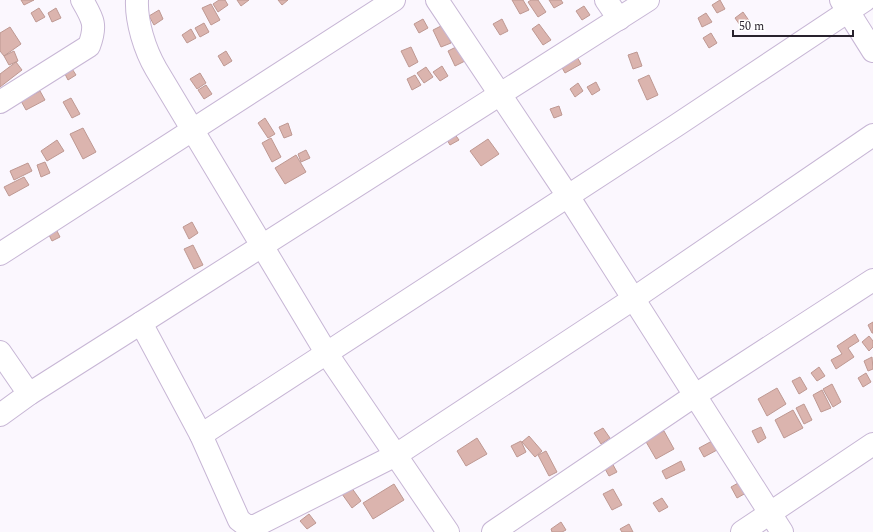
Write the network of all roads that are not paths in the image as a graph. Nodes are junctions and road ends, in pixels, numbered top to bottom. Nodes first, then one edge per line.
1 (82, 0) edge
2 (394, 0) edge
3 (437, 0) edge
4 (606, 0) edge
5 (648, 0) edge
6 (141, 3) edge
7 (851, 3) edge
8 (619, 19) junction
9 (873, 51) edge
10 (500, 94) junction
11 (0, 102) edge
12 (192, 132) junction
13 (873, 135) edge
14 (568, 196) junction
15 (262, 245) junction
16 (0, 254) edge
17 (873, 280) edge
18 (633, 299) junction
19 (140, 323) junction
20 (0, 352) edge
21 (327, 354) junction
22 (29, 394) junction
23 (694, 396) junction
24 (0, 416) edge
25 (201, 435) junction
26 (873, 444) edge
27 (396, 455) junction
28 (770, 514) junction
29 (448, 532) edge
30 (493, 532) edge
31 (742, 532) edge
32 (782, 532) edge

1 - 11 street
2 - 12 street
3 - 10 street
4 - 8 street
5 - 8 street
6 - 12 street
7 - 9 street
7 - 14 street
8 - 10 street
10 - 14 street
10 - 15 street
12 - 15 street
12 - 16 street
13 - 18 street
14 - 18 street
14 - 21 street
15 - 19 street
15 - 21 street
17 - 23 street
18 - 23 street
18 - 27 street
19 - 22 street
19 - 25 street
20 - 22 street
21 - 25 street
21 - 27 street
22 - 24 street
23 - 28 street
23 - 30 street
25 - 27 street
26 - 28 street
27 - 29 street
28 - 31 street
28 - 32 street

